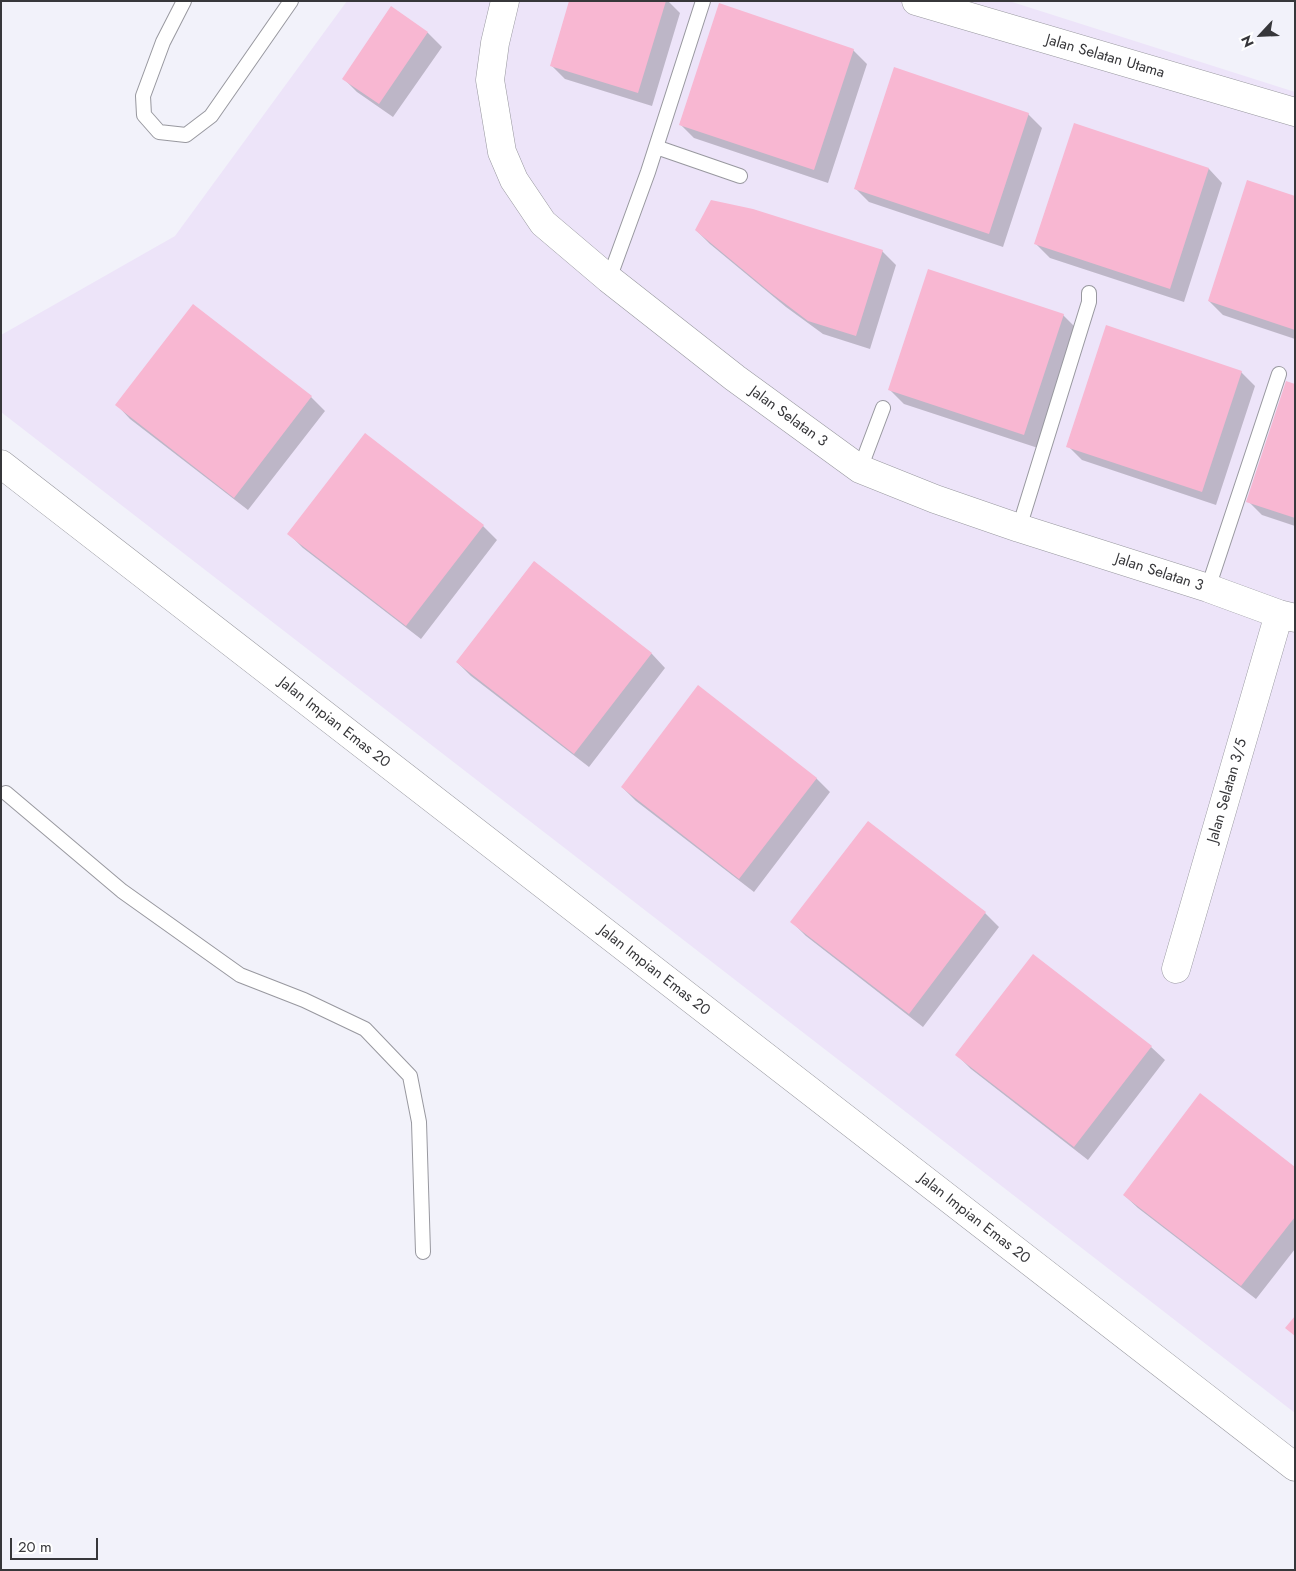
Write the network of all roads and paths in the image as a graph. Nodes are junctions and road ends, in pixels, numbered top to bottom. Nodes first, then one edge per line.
1 (184, 1) edge
2 (291, 1) edge
3 (505, 1) edge
4 (703, 1) edge
5 (916, 1) edge
6 (1295, 112) edge
7 (656, 147) junction
8 (740, 176) dead end
9 (609, 279) junction
10 (1089, 293) dead end
11 (1279, 374) dead end
12 (883, 408) dead end
13 (860, 469) junction
14 (8, 470) edge
15 (1019, 528) junction
16 (1208, 588) junction
17 (1287, 616) edge
18 (3, 794) edge
19 (1176, 969) dead end
20 (423, 1252) dead end
21 (1295, 1467) edge

1 - 2 lane
3 - 9 street, Jalan Selatan 3
4 - 7 lane
5 - 6 street, Jalan Selatan Utama
7 - 8 lane
7 - 9 lane
9 - 13 street, Jalan Selatan 3
10 - 15 lane
11 - 16 lane
12 - 13 lane
13 - 15 street, Jalan Selatan 3
14 - 21 street, Jalan Impian Emas 20
15 - 16 street, Jalan Selatan 3
16 - 17 street, Jalan Selatan 3
17 - 19 street, Jalan Selatan 3/5
18 - 20 lane

